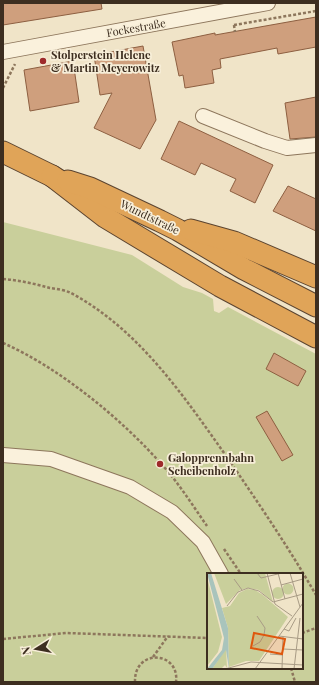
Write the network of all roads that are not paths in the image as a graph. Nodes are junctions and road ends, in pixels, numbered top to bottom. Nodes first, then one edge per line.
1 (268, 3) edge
2 (213, 8) edge
3 (3, 52) edge
4 (203, 116) dead end
5 (316, 145) edge
6 (3, 152) edge
7 (52, 176) junction
8 (160, 221) junction
9 (244, 269) junction
10 (316, 277) edge
11 (316, 306) edge
12 (316, 337) edge
13 (3, 455) edge
14 (220, 573) edge

1 - 2 street, Fockestraße
2 - 3 street, Fockestraße
4 - 5 street
6 - 7 highway, Wundtstraße
7 - 8 highway, Wundtstraße
7 - 9 highway, Wundtstraße
7 - 12 highway
8 - 9 highway, Wundtstraße
8 - 10 highway
9 - 11 highway, Wundtstraße
13 - 14 street

